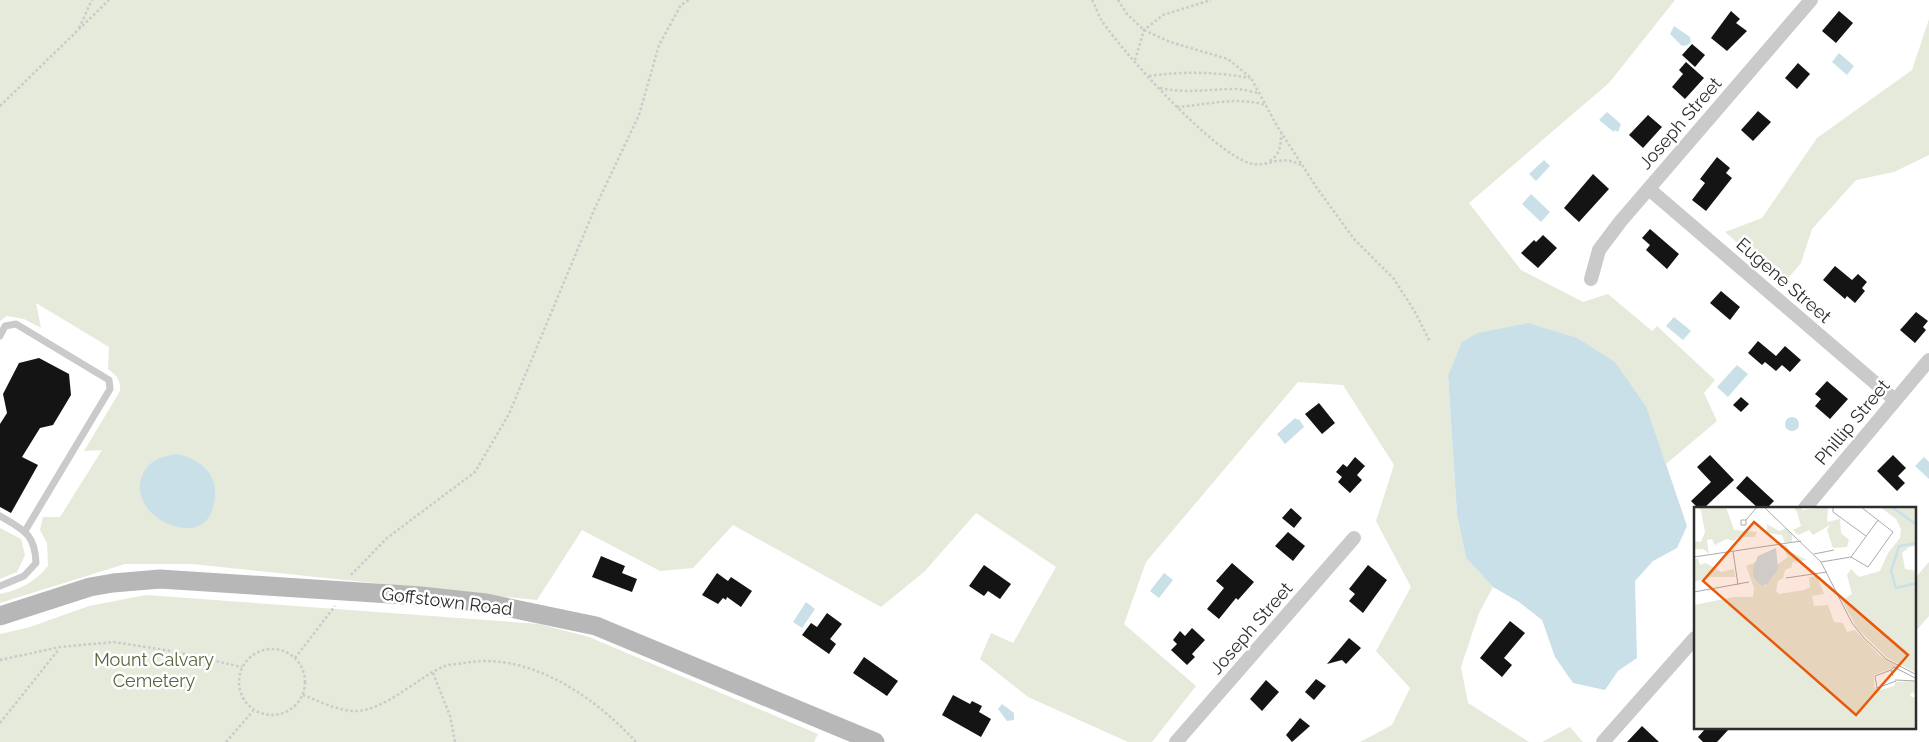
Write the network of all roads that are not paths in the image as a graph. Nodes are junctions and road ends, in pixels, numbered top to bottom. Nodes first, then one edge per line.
1 (1811, 0) edge
2 (1648, 189) junction
3 (1591, 279) dead end
4 (0, 336) edge
5 (1929, 360) edge
6 (1895, 400) junction
7 (1806, 507) edge
8 (0, 516) edge
9 (25, 531) junction
10 (1354, 538) dead end
11 (0, 586) edge
12 (0, 616) edge
13 (1694, 639) edge
14 (875, 742) edge
15 (1176, 742) edge
16 (1603, 742) edge

1 - 2 street, Joseph Street
2 - 3 street, Joseph Street
2 - 6 street, Eugene Street
4 - 9 lane
5 - 6 street, Phillip Street
6 - 7 street, Phillip Street
8 - 9 lane
9 - 11 lane
10 - 15 street, Joseph Street
12 - 14 main road, Goffstown Road
13 - 16 street

